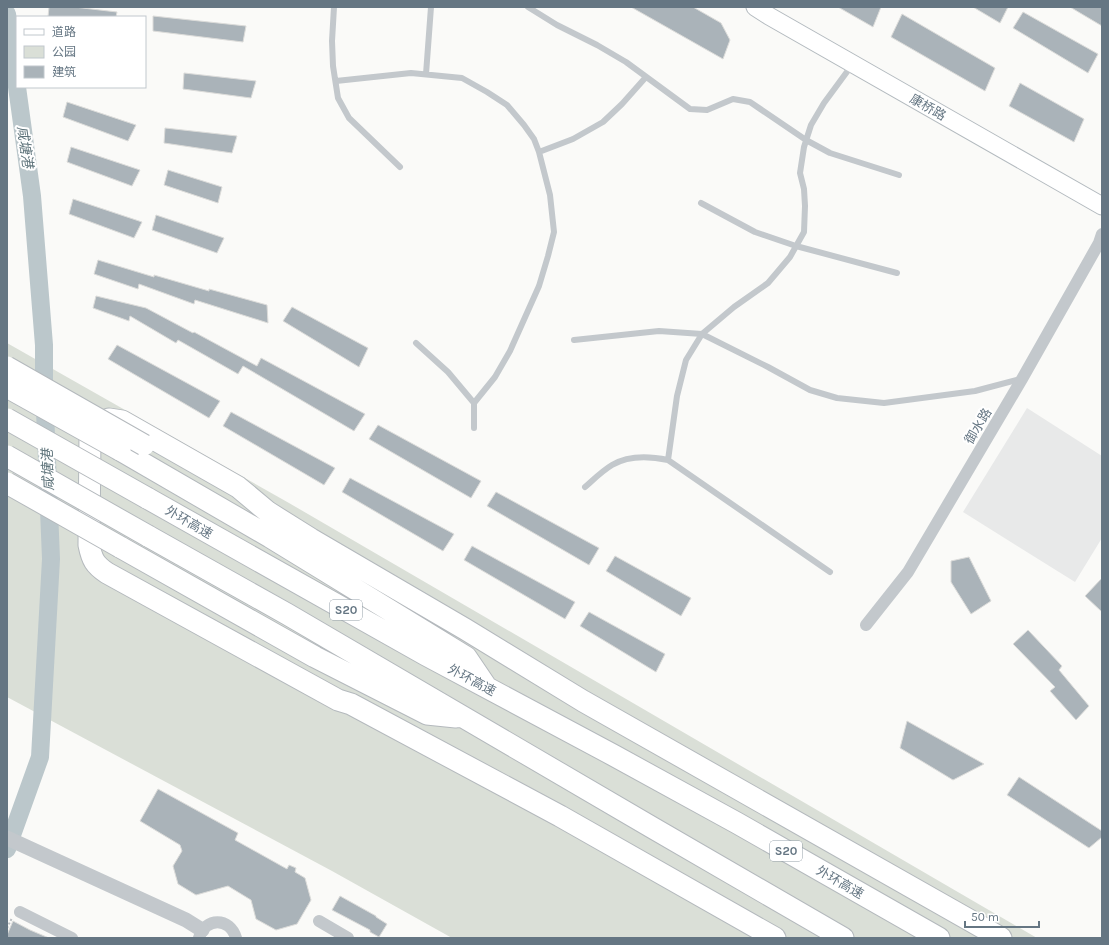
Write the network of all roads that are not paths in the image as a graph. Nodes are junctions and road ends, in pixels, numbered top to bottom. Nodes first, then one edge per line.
1 (334, 7) edge
2 (431, 7) edge
3 (528, 7) edge
4 (766, 10) edge
5 (853, 64) junction
6 (426, 74) junction
7 (646, 77) junction
8 (336, 81) junction
9 (806, 140) junction
10 (540, 152) junction
11 (400, 167) dead end
12 (899, 175) dead end
13 (701, 203) dead end
14 (1102, 206) edge
15 (1102, 234) edge
16 (796, 246) junction
17 (897, 273) dead end
18 (702, 334) junction
19 (574, 340) dead end
20 (416, 343) dead end
21 (7, 367) edge
22 (1022, 379) junction
23 (7, 387) edge
24 (474, 403) junction
25 (7, 419) edge
26 (474, 428) dead end
27 (7, 456) edge
28 (668, 460) junction
29 (7, 483) edge
30 (584, 487) dead end
31 (240, 500) junction
32 (268, 512) junction
33 (298, 554) junction
34 (830, 572) dead end
35 (171, 575) junction
36 (866, 625) dead end
37 (488, 689) junction
38 (351, 704) junction
39 (465, 718) junction
40 (7, 838) edge
41 (20, 912) dead end
42 (319, 921) dead end
43 (200, 934) edge
44 (72, 938) edge
45 (236, 938) edge
46 (348, 938) edge
47 (775, 938) edge
48 (843, 938) edge
49 (939, 938) edge
50 (1001, 938) edge

1 - 8 lane
2 - 6 lane
3 - 7 lane
4 - 5 main road, 康桥路
5 - 9 lane
5 - 14 main road, 康桥路
6 - 8 lane
6 - 10 lane
7 - 9 lane
7 - 10 lane
8 - 11 lane
9 - 12 lane
9 - 16 lane
10 - 24 lane
13 - 16 lane
15 - 22 street, 御水路
16 - 17 lane
16 - 18 lane
18 - 19 lane
18 - 22 lane
18 - 28 lane
20 - 24 lane
21 - 31 highway, bridge
22 - 36 street, 御水路
23 - 33 highway, bridge
24 - 26 lane
25 - 37 highway, 外环高速 / S20, bridge
27 - 39 highway, S20, bridge
28 - 30 lane
28 - 34 lane
29 - 35 highway, bridge
31 - 32 highway
31 - 33 highway
32 - 38 highway
32 - 50 highway
33 - 37 highway
35 - 38 highway
35 - 39 highway
37 - 49 highway, 外环高速 / S20
38 - 47 highway
39 - 48 highway, S20
40 - 43 street
41 - 44 street
42 - 46 street
43 - 45 street

